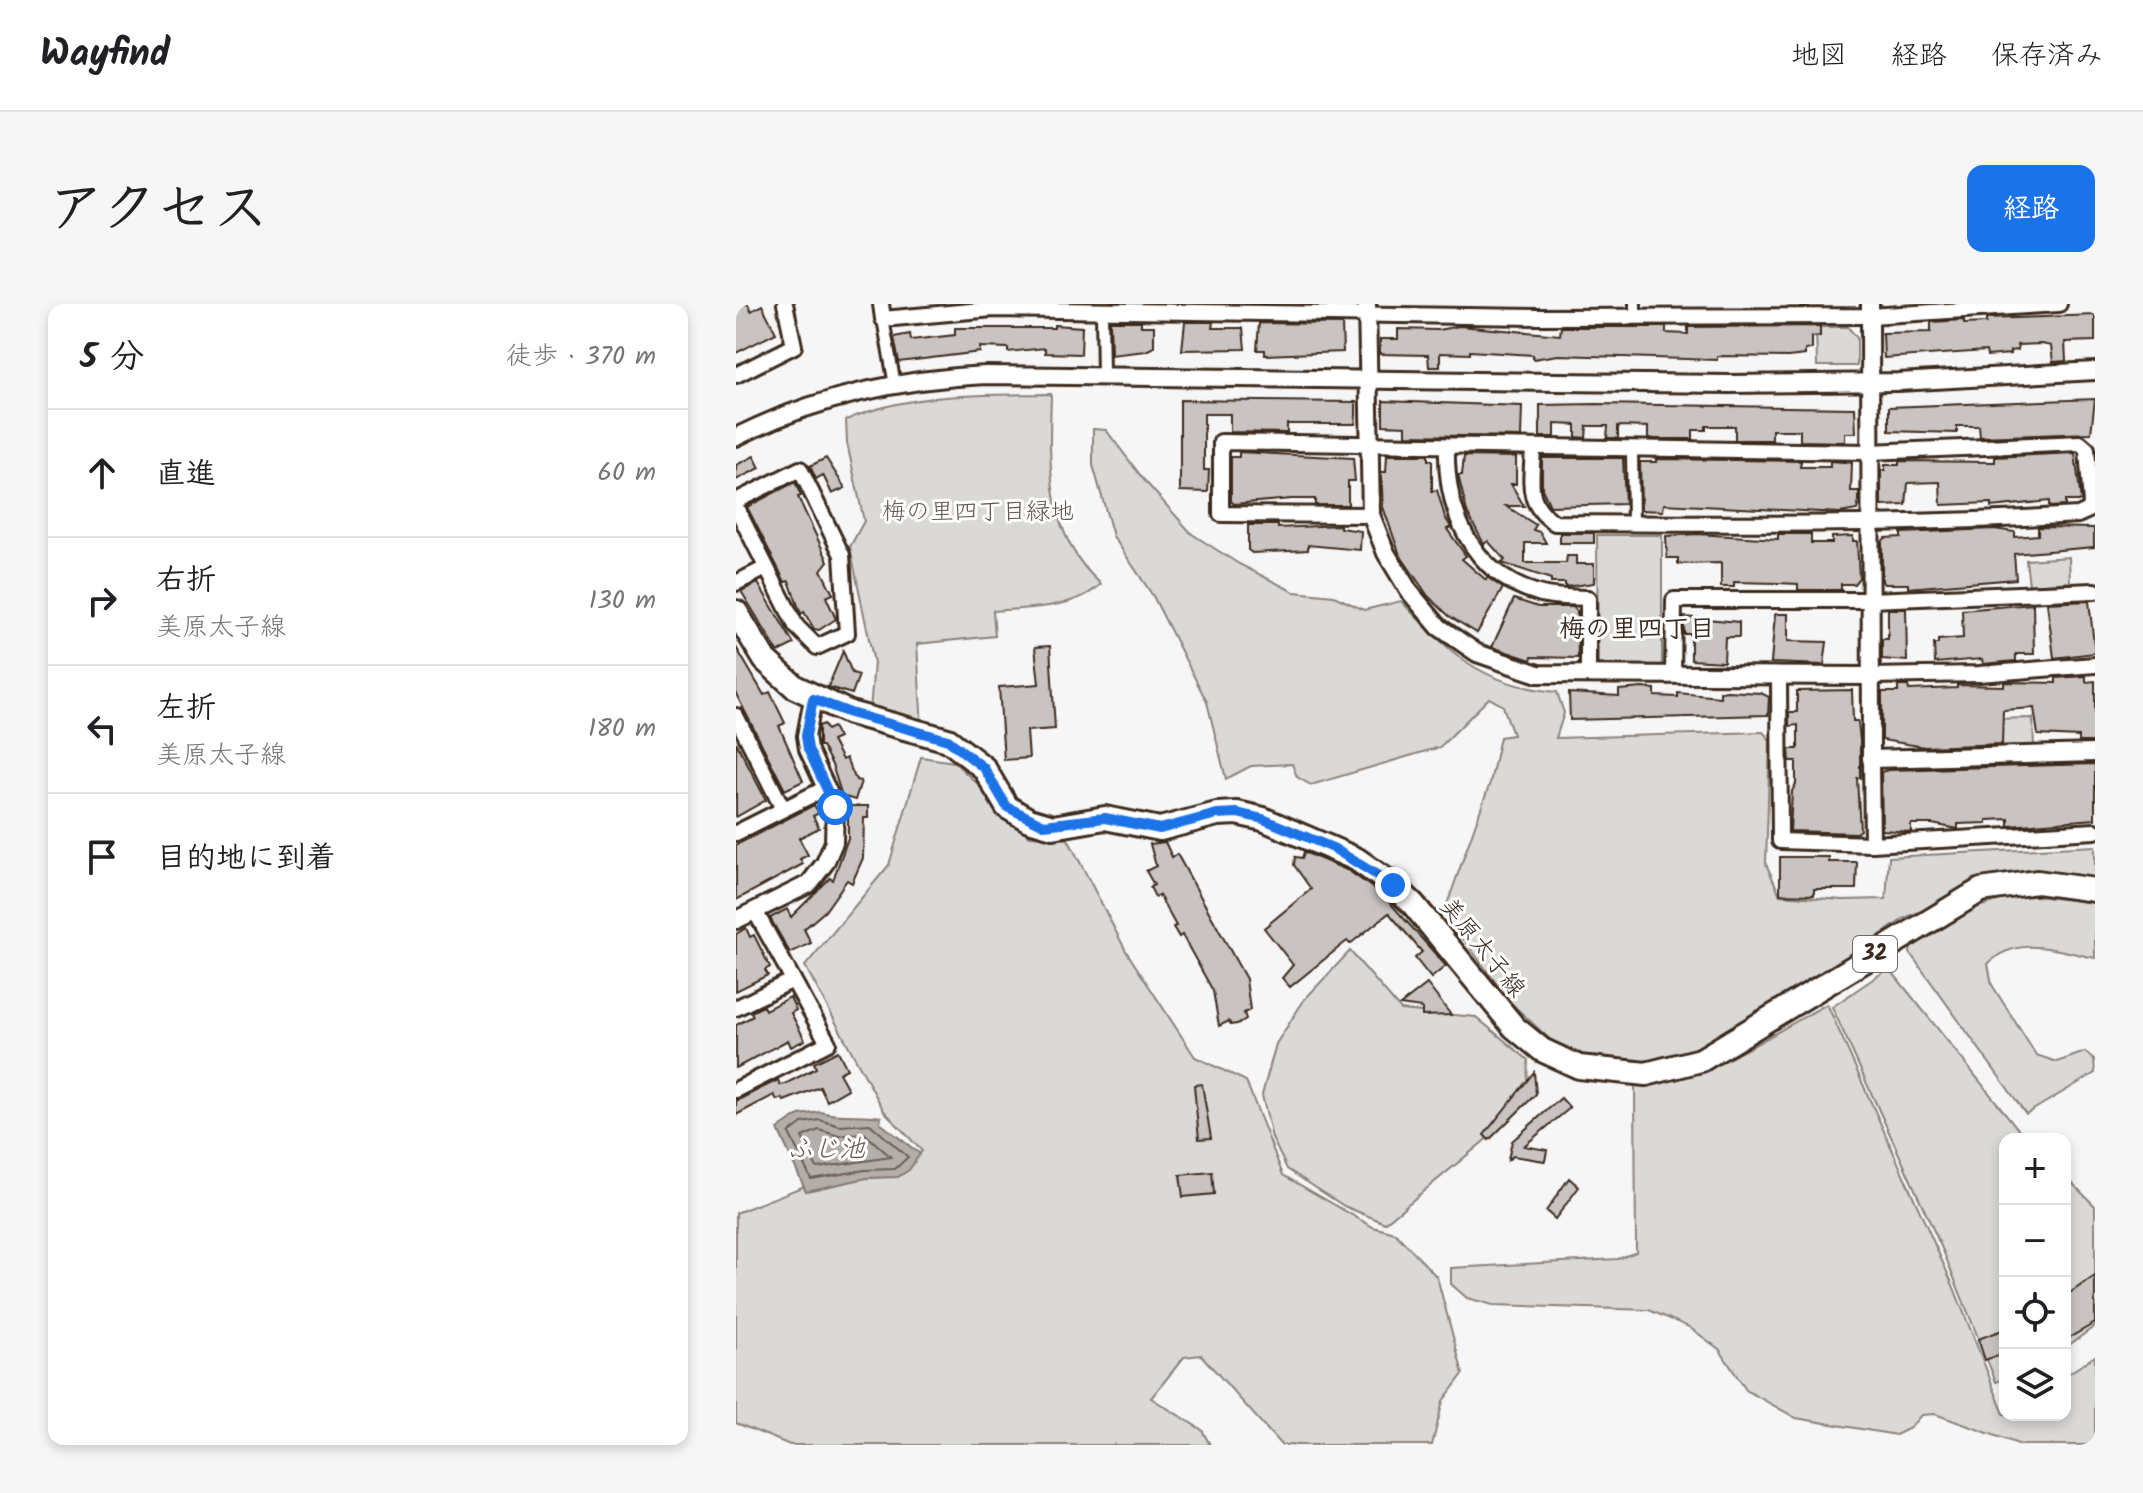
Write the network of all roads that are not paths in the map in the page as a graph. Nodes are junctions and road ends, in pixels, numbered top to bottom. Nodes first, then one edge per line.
1 (785, 304) edge
2 (2059, 304) edge
3 (1102, 308) edge
4 (1367, 310) edge
5 (1450, 310) edge
6 (1535, 310) edge
7 (1635, 310) edge
8 (1870, 310) edge
9 (882, 311) edge
10 (2095, 371) edge
11 (736, 375) edge
12 (1103, 376) junction
13 (1369, 380) junction
14 (1870, 383) junction
15 (895, 385) junction
16 (736, 437) edge
17 (1370, 445) junction
18 (1447, 446) junction
19 (1533, 447) junction
20 (2091, 448) edge
21 (1632, 449) junction
22 (1870, 452) junction
23 (736, 504) edge
24 (1371, 515) junction
25 (1633, 523) junction
26 (1870, 525) junction
27 (766, 568) junction
28 (736, 583) edge
29 (2095, 591) edge
30 (1870, 600) junction
31 (736, 612) edge
32 (2095, 665) edge
33 (1588, 674) junction
34 (1673, 675) junction
35 (1779, 676) junction
36 (1870, 676) junction
37 (813, 699) junction
38 (736, 716) edge
39 (750, 744) junction
40 (736, 751) edge
41 (2095, 753) edge
42 (1871, 759) junction
43 (826, 788) junction
44 (783, 809) junction
45 (2095, 831) edge
46 (736, 833) edge
47 (1872, 844) junction
48 (2095, 890) edge
49 (755, 911) junction
50 (736, 920) edge
51 (793, 980) junction
52 (736, 1008) edge
53 (736, 1090) edge

1 - 11 street
2 - 8 street
3 - 4 street
3 - 9 street
3 - 12 street
4 - 5 street
4 - 13 street
5 - 6 street
6 - 7 street
7 - 8 street
8 - 14 street
9 - 15 street
10 - 14 street
12 - 13 street
12 - 15 street
13 - 14 street
13 - 17 street
14 - 22 street
15 - 16 street
17 - 18 street
17 - 24 street
17 - 24 street
18 - 19 street
18 - 33 street
19 - 21 street
19 - 25 street
20 - 22 street
20 - 26 street
21 - 22 street
21 - 25 street
22 - 26 street
23 - 27 street
23 - 27 street
24 - 33 street
25 - 26 street
26 - 30 street
27 - 28 street
29 - 30 street
30 - 34 street
30 - 36 street
31 - 37 main road, 美原太子線 / 32
32 - 36 street
33 - 34 street
34 - 35 street
35 - 36 street
35 - 47 street
36 - 42 street
37 - 43 street
37 - 48 main road, 美原太子線 / 32
38 - 39 street
39 - 40 street
39 - 44 street
41 - 42 street
42 - 47 street
43 - 44 street
43 - 49 street
44 - 46 street
45 - 47 street
49 - 50 street
49 - 51 street
51 - 52 street
51 - 53 street

